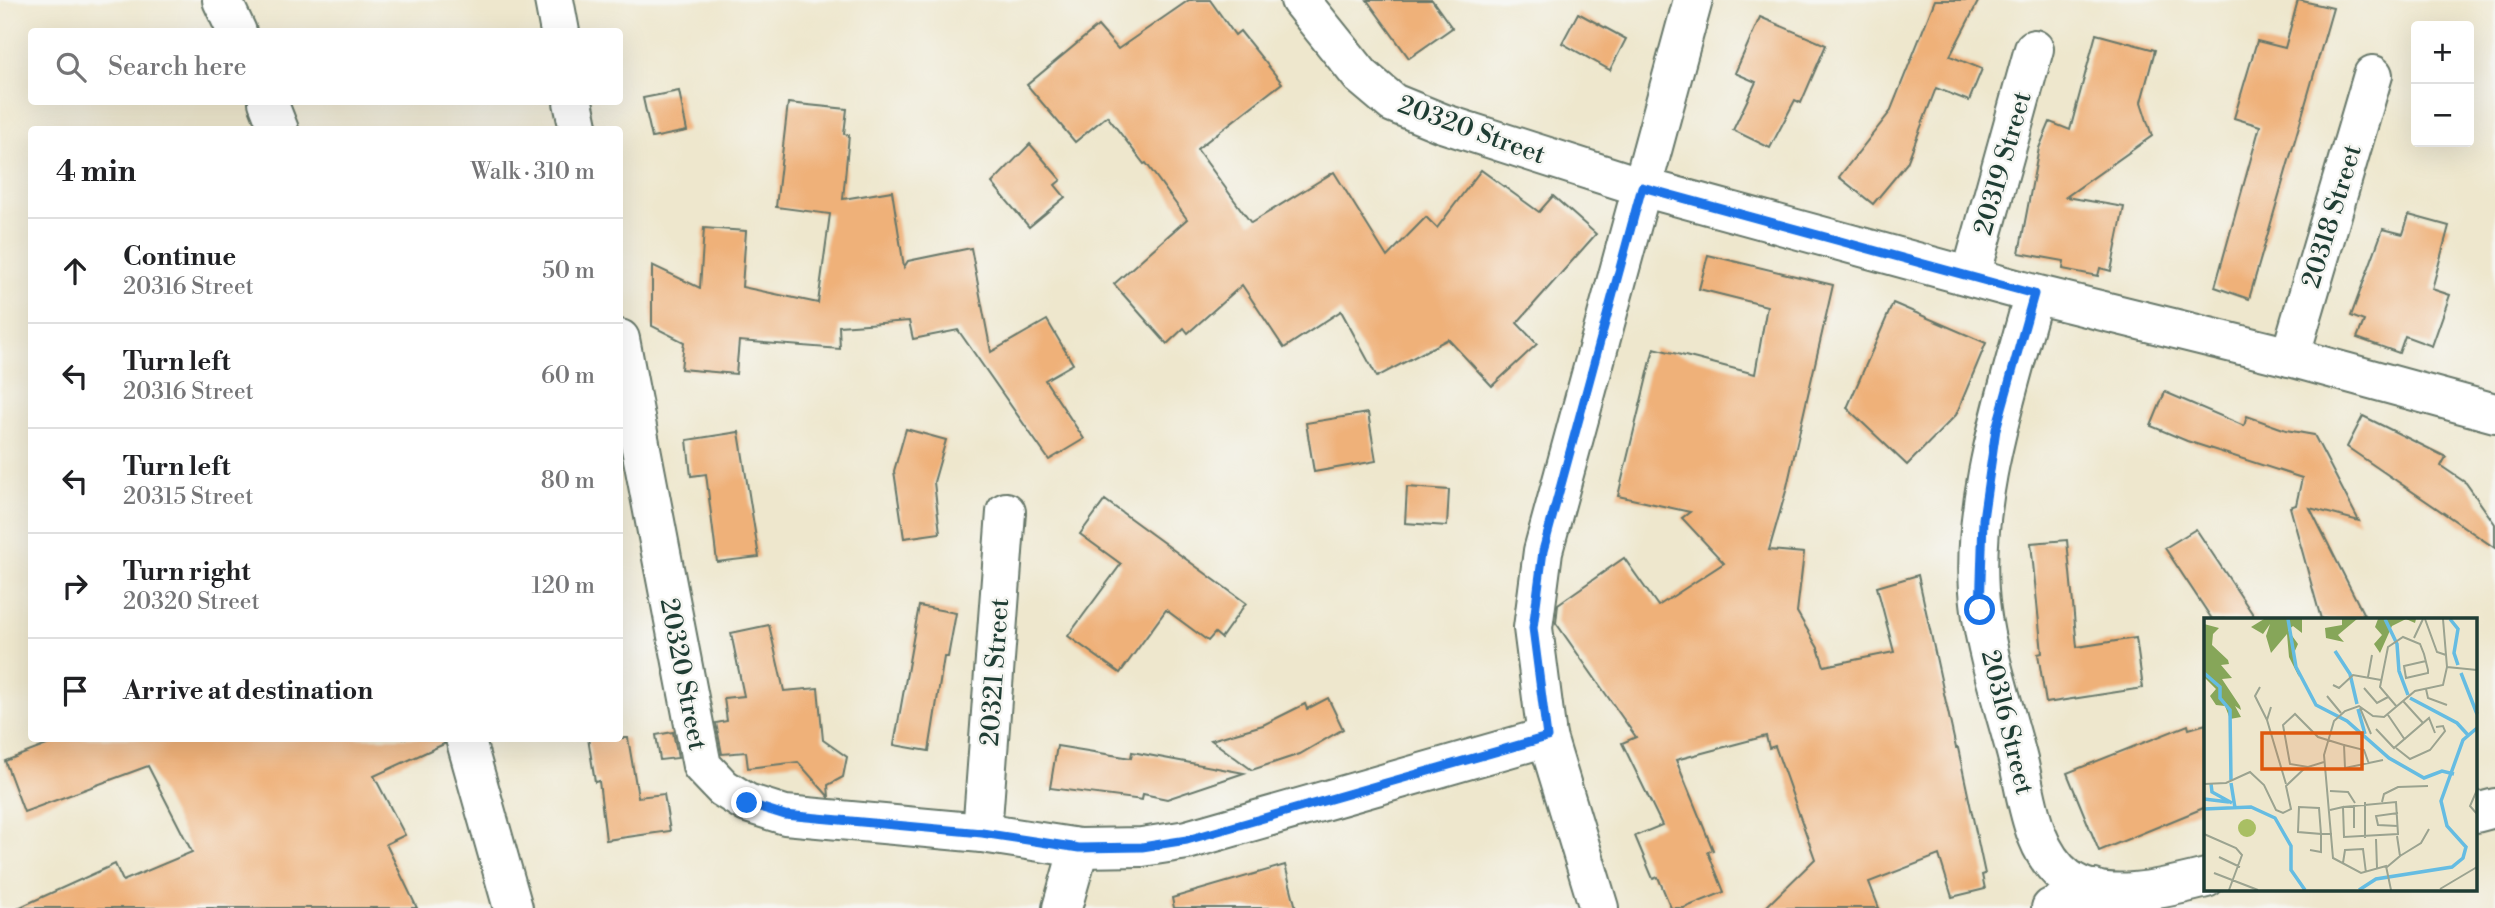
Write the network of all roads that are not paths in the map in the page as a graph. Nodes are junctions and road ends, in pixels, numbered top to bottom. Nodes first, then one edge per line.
1 (222, 0) edge
2 (554, 0) edge
3 (1300, 0) edge
4 (1693, 0) edge
5 (235, 28) edge
6 (559, 28) edge
7 (2034, 49) dead end
8 (2373, 75) dead end
9 (269, 105) edge
10 (574, 105) edge
11 (277, 126) edge
12 (578, 126) edge
13 (1642, 187) junction
14 (1971, 276) junction
15 (2034, 294) junction
16 (623, 355) edge
17 (2290, 357) junction
18 (2495, 413) edge
19 (1006, 512) dead end
20 (1547, 737) junction
21 (466, 742) edge
22 (2495, 808) edge
23 (2478, 812) edge
24 (982, 833) junction
25 (1079, 848) junction
26 (2204, 878) edge
27 (2094, 889) junction
28 (513, 908) edge
29 (1062, 908) edge
30 (1599, 908) edge
31 (2051, 908) edge

1 - 5 street
2 - 6 street
3 - 13 street, 20320 Street
4 - 13 street
7 - 14 street, 20319 Street
8 - 17 street, 20318 Street
9 - 11 street
10 - 12 street
13 - 14 street
13 - 20 street
14 - 15 street
15 - 17 street
15 - 27 street, 20316 Street
16 - 24 street, 20320 Street
17 - 18 street
19 - 24 street, 20321 Street
20 - 25 street, 20320 Street
20 - 30 street
21 - 28 street
22 - 23 street
24 - 25 street, 20320 Street
25 - 29 street
26 - 27 street, 20316 Street
27 - 31 street

